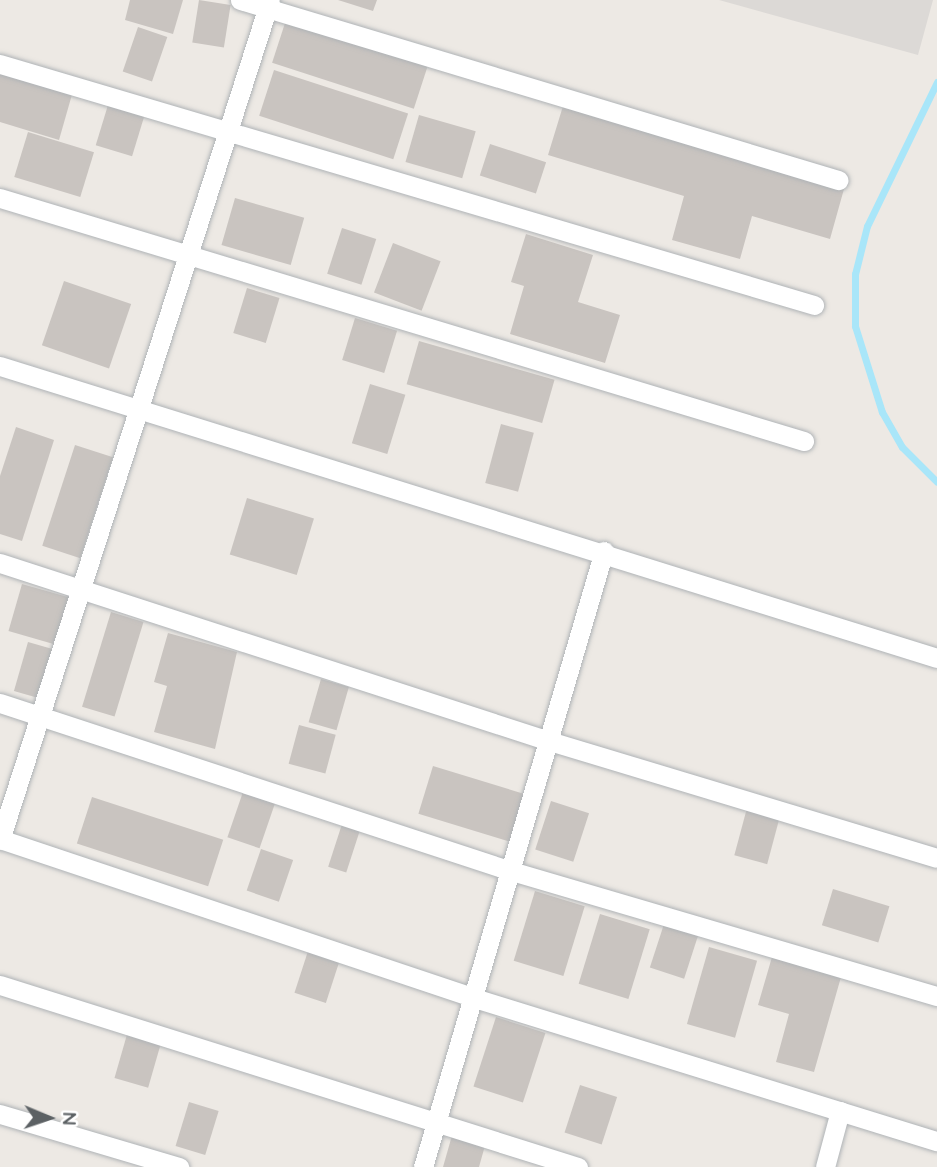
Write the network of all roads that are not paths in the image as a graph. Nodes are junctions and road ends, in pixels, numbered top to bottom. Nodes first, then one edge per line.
1 (240, 0) edge
2 (268, 4) edge
3 (0, 64) edge
4 (225, 130) junction
5 (838, 180) dead end
6 (0, 198) edge
7 (185, 254) junction
8 (814, 305) dead end
9 (0, 366) edge
10 (143, 409) junction
11 (804, 442) dead end
12 (604, 551) junction
13 (0, 563) edge
14 (82, 590) junction
15 (937, 657) edge
16 (0, 703) edge
17 (43, 717) junction
18 (546, 740) junction
19 (0, 840) edge
20 (937, 858) edge
21 (509, 870) junction
22 (0, 985) edge
23 (937, 996) edge
24 (471, 998) junction
25 (840, 1111) junction
26 (0, 1114) edge
27 (435, 1122) junction
28 (937, 1141) edge
29 (179, 1167) edge
30 (423, 1167) edge
31 (578, 1167) edge
32 (825, 1167) edge

1 - 2 street
2 - 4 street
2 - 5 street
3 - 4 street
4 - 7 street
4 - 8 street
6 - 7 street
7 - 10 street
7 - 11 street
9 - 10 street
10 - 12 street
10 - 14 street
12 - 15 street
12 - 18 street
13 - 14 street
14 - 17 street
14 - 18 street
16 - 17 street
17 - 19 street
17 - 21 street
18 - 20 street
18 - 21 street
19 - 24 street
21 - 23 street
21 - 24 street
22 - 27 street
24 - 25 street
24 - 27 street
25 - 28 street
25 - 32 street
26 - 29 street
27 - 30 street
27 - 31 street

